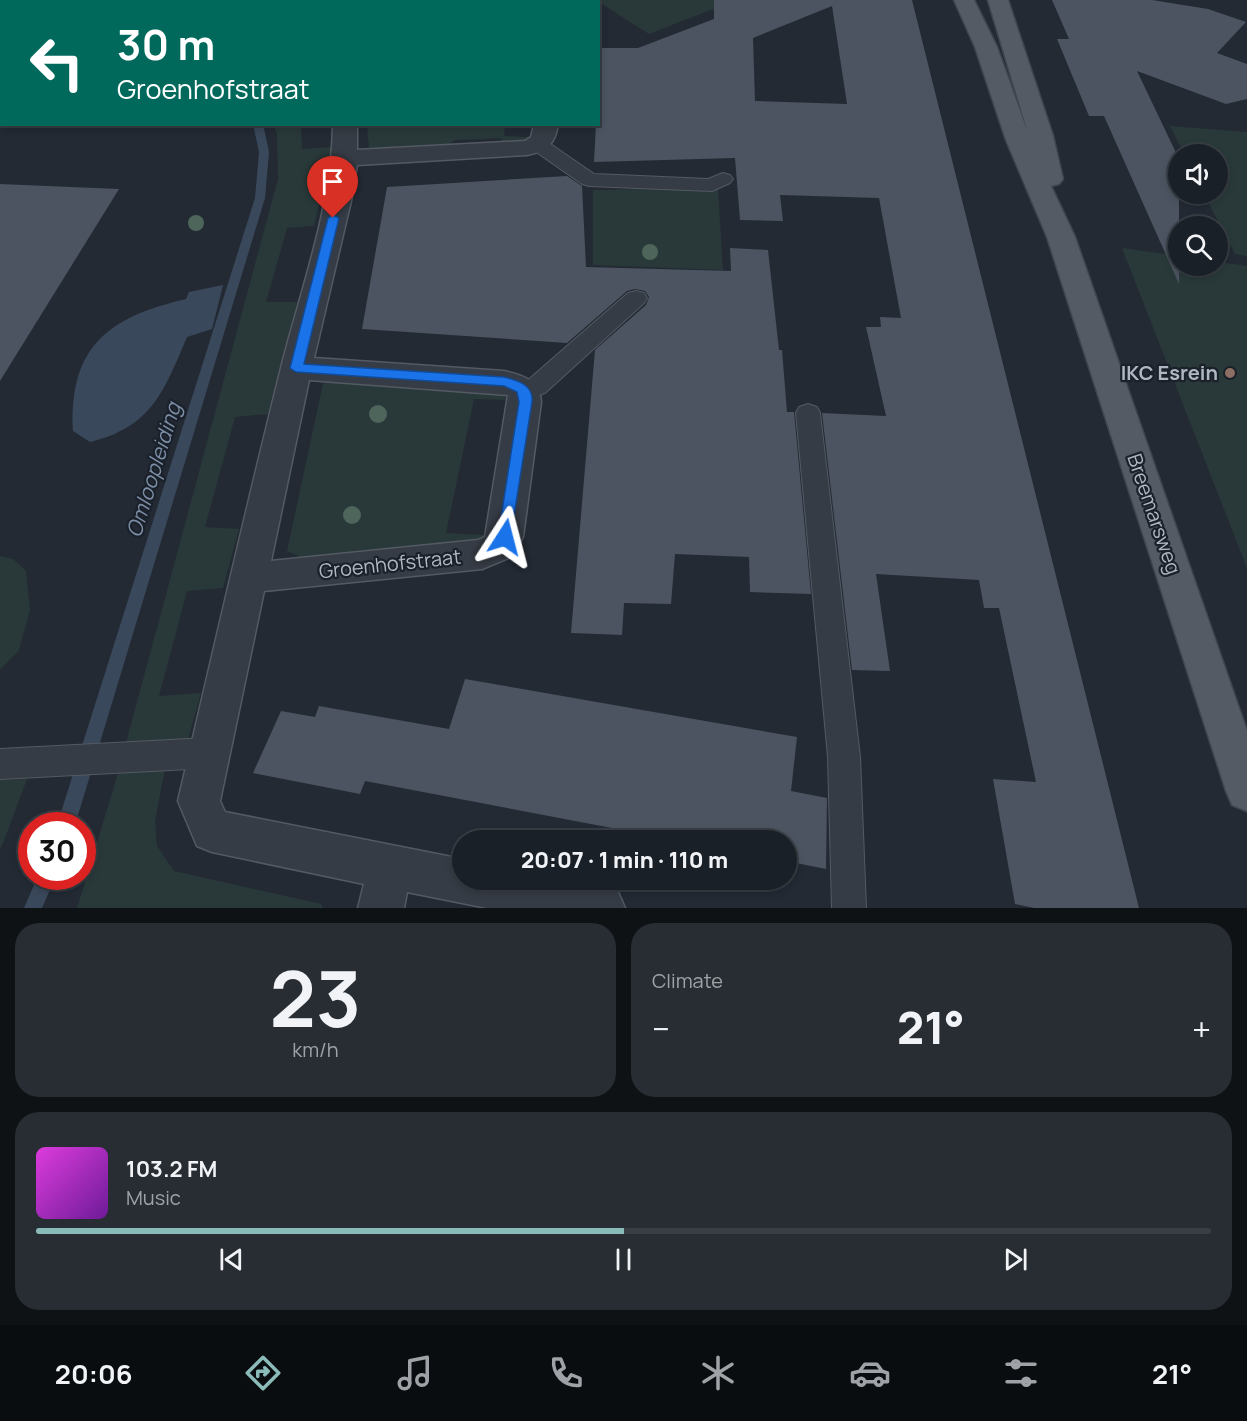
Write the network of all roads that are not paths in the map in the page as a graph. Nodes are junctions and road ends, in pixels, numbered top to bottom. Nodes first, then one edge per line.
1 (964, 0) edge
2 (998, 0) edge
3 (542, 135) edge
4 (345, 141) edge
5 (723, 179) dead end
6 (1061, 237) junction
7 (636, 298) dead end
8 (296, 368) junction
9 (524, 392) junction
10 (808, 413) dead end
11 (249, 578) junction
12 (208, 753) junction
13 (0, 764) edge
14 (1247, 791) edge
15 (390, 867) junction
16 (381, 908) edge
17 (602, 908) edge
18 (849, 908) edge

1 - 6 main road, Breemarsweg
2 - 6 main road, Breemarsweg
3 - 4 street
3 - 5 lane
4 - 8 street
6 - 14 main road, Breemarsweg
7 - 9 lane
8 - 9 street
8 - 11 street
9 - 11 street, Groenhofstraat
10 - 18 lane
11 - 12 street
12 - 13 lane
12 - 15 street
15 - 16 street
15 - 17 street

